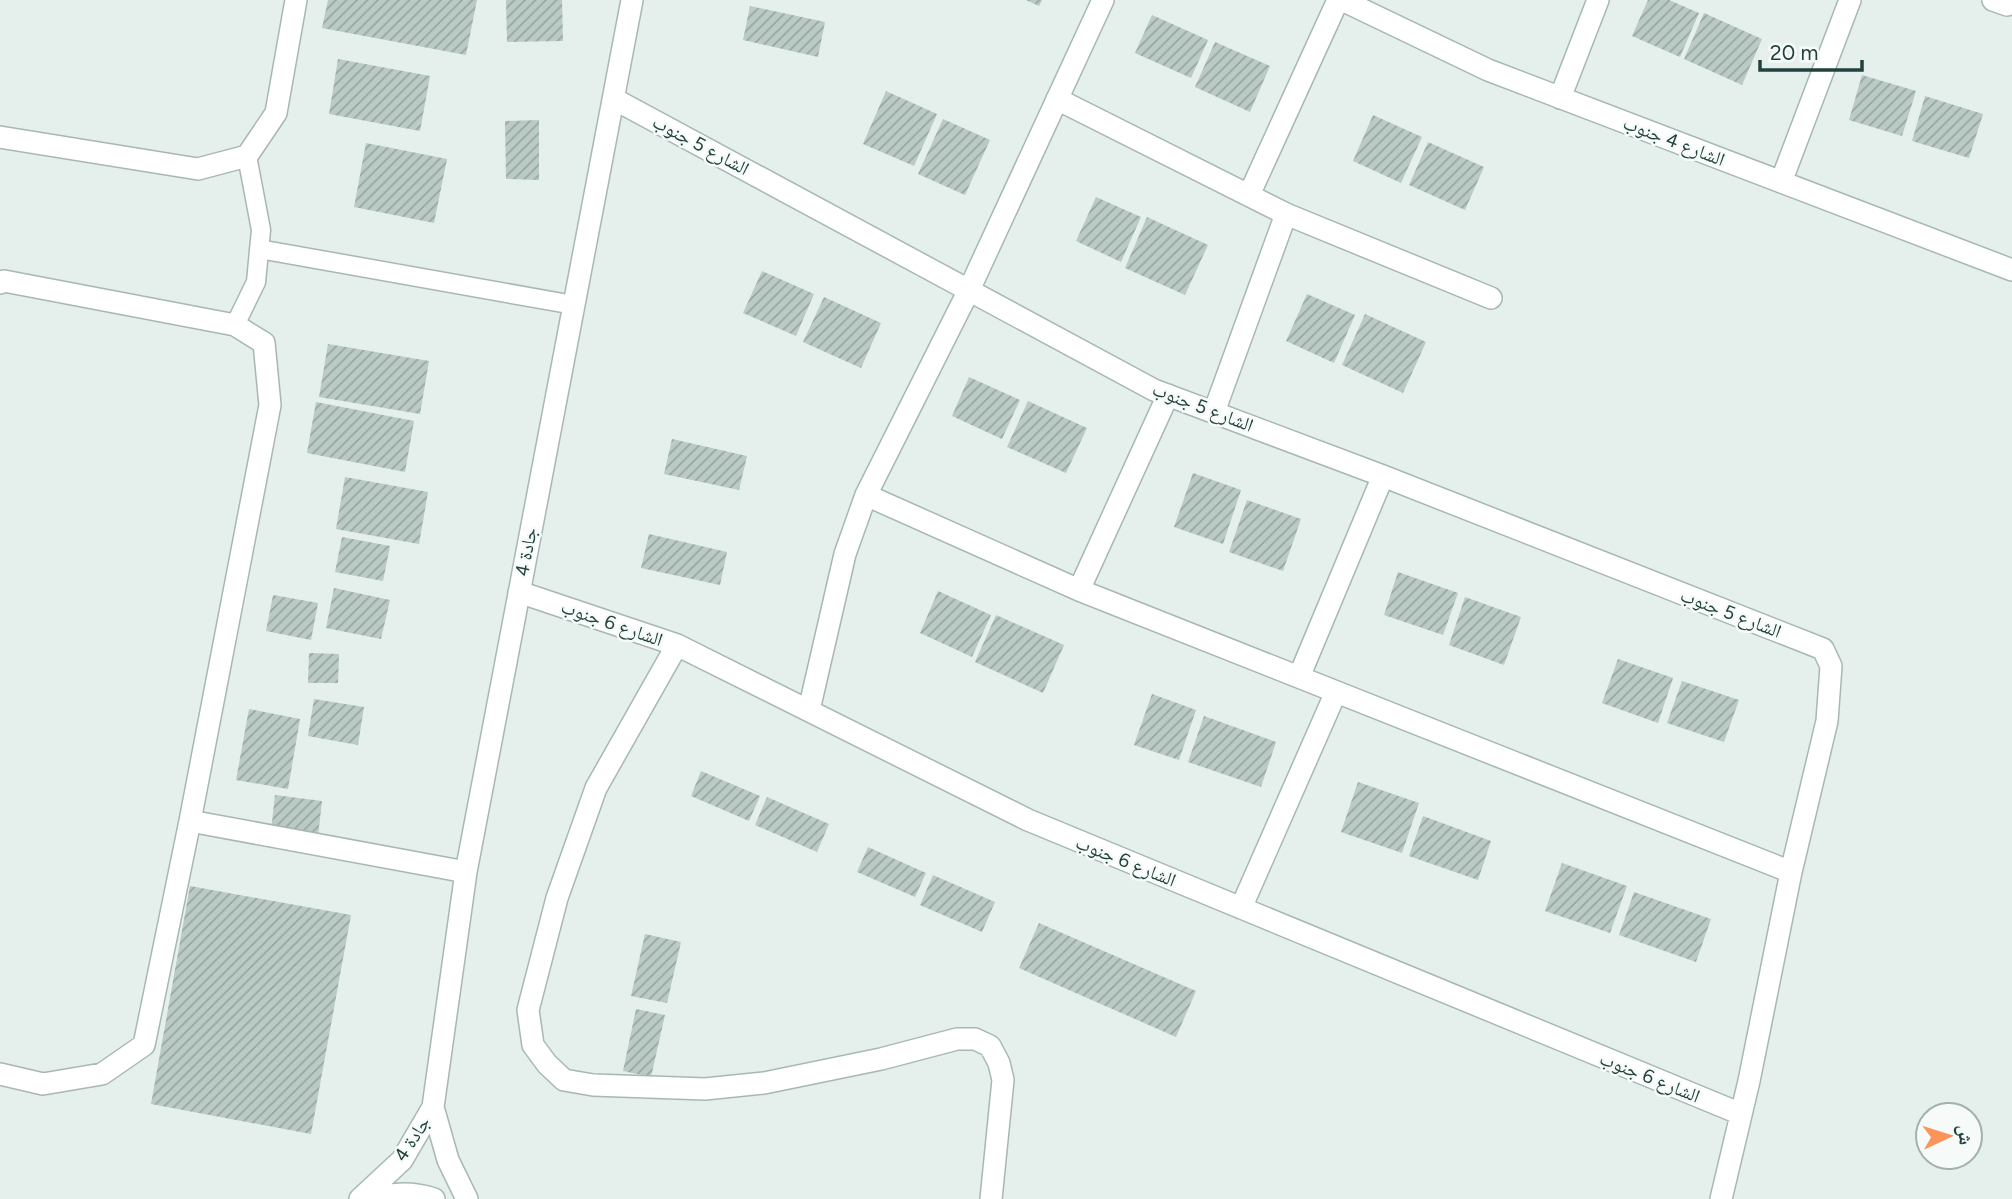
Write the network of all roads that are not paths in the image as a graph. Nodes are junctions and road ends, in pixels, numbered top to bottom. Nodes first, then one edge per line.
1 (296, 0) edge
2 (632, 0) edge
3 (1103, 0) edge
4 (1340, 0) edge
5 (1598, 0) edge
6 (1850, 0) edge
7 (1560, 98) junction
8 (614, 99) junction
9 (1057, 99) junction
10 (0, 137) edge
11 (247, 156) junction
12 (1781, 182) junction
13 (1249, 195) junction
14 (1286, 214) junction
15 (259, 249) junction
16 (2012, 270) edge
17 (0, 283) edge
18 (969, 290) junction
19 (1491, 298) dead end
20 (574, 305) junction
21 (235, 325) junction
22 (1168, 395) junction
23 (1214, 412) junction
24 (1383, 476) junction
25 (866, 495) junction
26 (1079, 590) junction
27 (519, 592) junction
28 (677, 645) junction
29 (1299, 677) junction
30 (1336, 692) junction
31 (809, 710) junction
32 (190, 821) junction
33 (466, 872) junction
34 (1791, 872) junction
35 (1241, 908) junction
36 (0, 1074) edge
37 (433, 1107) junction
38 (1741, 1115) junction
39 (360, 1199) edge
40 (365, 1199) edge
41 (434, 1199) edge
42 (467, 1199) edge
43 (991, 1199) edge
44 (1721, 1199) edge

1 - 11 street
2 - 8 street, جادة 4
3 - 9 street
4 - 7 street, الشارع 4 جنوب
4 - 13 street
5 - 7 street
6 - 12 street
7 - 12 street, الشارع 4 جنوب
8 - 18 street, الشارع 5 جنوب
8 - 20 street, جادة 4
9 - 13 street
9 - 18 street
10 - 11 street
11 - 15 lane
12 - 16 street, الشارع 4 جنوب
13 - 14 street
14 - 19 street
14 - 23 street
15 - 20 lane
15 - 21 lane
17 - 21 street
18 - 22 street, الشارع 5 جنوب
18 - 25 street
20 - 27 street, جادة 4
21 - 32 street
22 - 23 street, الشارع 5 جنوب
22 - 26 street
23 - 24 street, الشارع 5 جنوب
24 - 29 street
24 - 34 street, الشارع 5 جنوب
25 - 26 street
25 - 31 street
26 - 29 street
27 - 28 street, الشارع 6 جنوب
27 - 33 street, جادة 4
28 - 31 street, الشارع 6 جنوب
28 - 43 street
29 - 30 street
30 - 34 street
30 - 35 street
31 - 35 street, الشارع 6 جنوب
32 - 33 street
32 - 36 street
33 - 37 street, جادة 4
34 - 38 street
35 - 38 street, الشارع 6 جنوب
37 - 39 street, جادة 4
37 - 42 street, جادة 4
38 - 44 street
40 - 41 street

